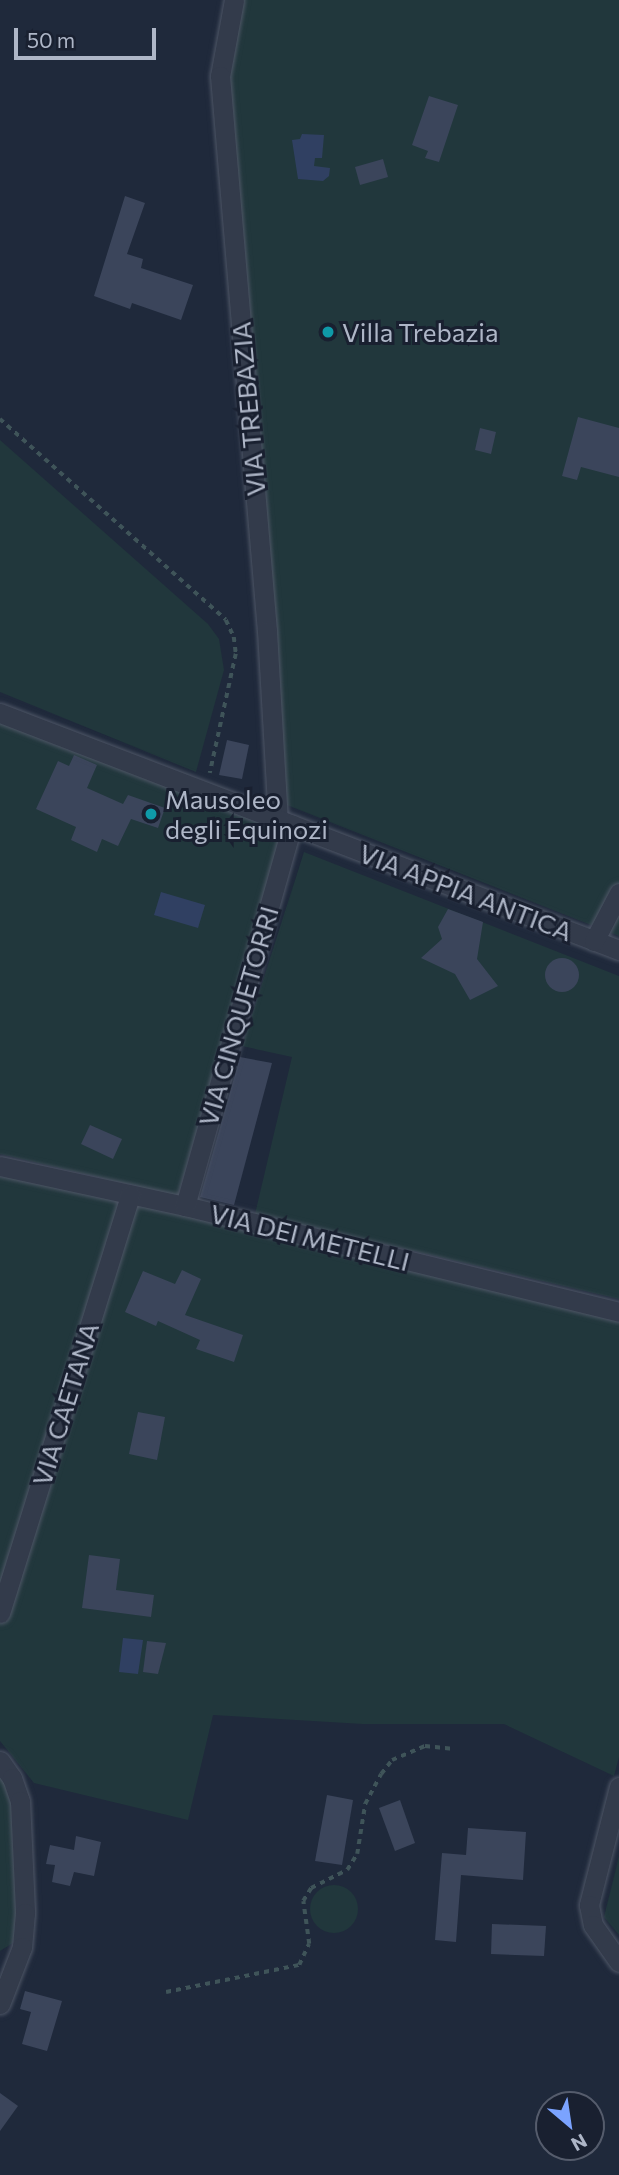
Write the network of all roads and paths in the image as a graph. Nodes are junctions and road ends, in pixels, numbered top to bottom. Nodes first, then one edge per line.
1 (234, 0) edge
2 (0, 419) edge
3 (0, 713) edge
4 (206, 792) junction
5 (285, 822) junction
6 (619, 893) edge
7 (594, 941) junction
8 (619, 950) edge
9 (0, 1166) edge
10 (130, 1195) junction
11 (185, 1206) junction
12 (619, 1312) edge
13 (0, 1613) edge
14 (452, 1749) dead end
15 (0, 1761) edge
16 (619, 1787) edge
17 (619, 1962) edge
18 (166, 1992) dead end
19 (0, 2004) edge

1 - 5 street, VIA TREBAZIA
2 - 4 path
3 - 4 street, VIA APPIA ANTICA
4 - 5 street, VIA APPIA ANTICA
5 - 7 street, VIA APPIA ANTICA
5 - 11 street, VIA CINQUETORRI
6 - 7 street
7 - 8 street, VIA APPIA ANTICA
9 - 10 street, VIA DEI METELLI
10 - 11 street, VIA DEI METELLI
10 - 13 street, VIA CAETANA
11 - 12 street, VIA DEI METELLI
14 - 18 path
15 - 19 street
16 - 17 street

